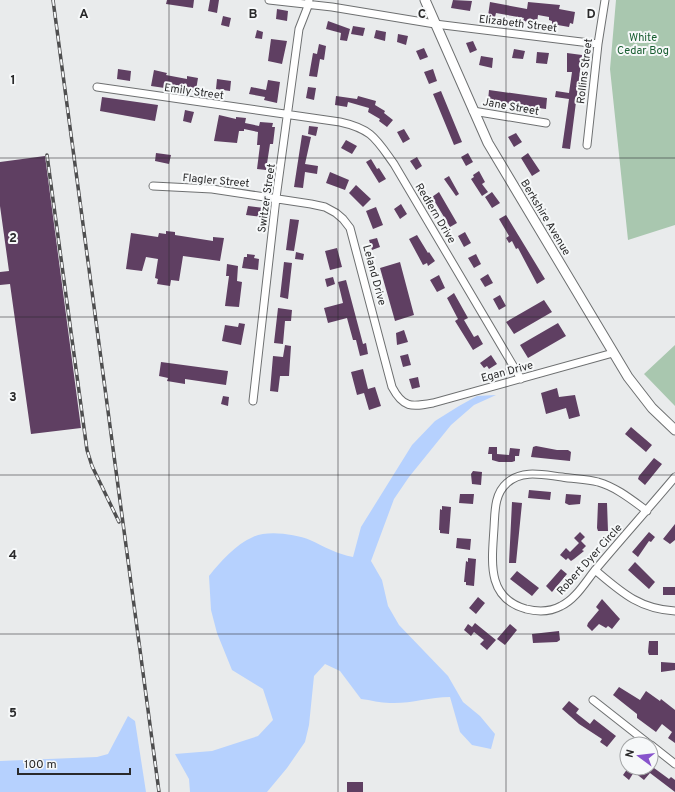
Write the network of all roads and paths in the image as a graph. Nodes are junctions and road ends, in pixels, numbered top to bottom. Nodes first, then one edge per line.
1 (269, 0) edge
2 (425, 0) edge
3 (605, 0) edge
4 (308, 3) edge
5 (435, 24) junction
6 (598, 44) junction
7 (97, 87) dead end
8 (473, 111) junction
9 (288, 115) junction
10 (546, 123) dead end
11 (587, 146) dead end
12 (153, 186) dead end
13 (276, 198) junction
14 (613, 353) junction
15 (522, 379) junction
16 (253, 401) dead end
17 (406, 404) joint
18 (675, 430) edge
19 (675, 477) edge
20 (647, 511) junction
21 (595, 570) junction
22 (675, 611) edge
23 (593, 700) dead end
24 (639, 736) edge
25 (659, 752) edge
26 (675, 764) edge

1 - 4 street, Elizabeth Street
2 - 5 main road, Berkshire Avenue
3 - 6 street, Rollins Street
4 - 5 street, Elizabeth Street
4 - 9 street, Switzer Street
5 - 6 street, Elizabeth Street
5 - 8 main road, Berkshire Avenue
6 - 11 street, Rollins Street
7 - 9 street, Emily Street
8 - 10 street, Jane Street
8 - 14 main road, Berkshire Avenue
9 - 13 street, Switzer Street
9 - 15 street, Redfern Drive
12 - 13 street, Flagler Street
13 - 16 street, Switzer Street
13 - 17 street, Leland Drive
14 - 15 street, Egan Drive
14 - 18 main road, Berkshire Avenue
15 - 17 street, Egan Drive
19 - 20 street, Robert Dyer Circle
20 - 21 street, Robert Dyer Circle
20 - 21 street, Robert Dyer Circle
21 - 22 street
23 - 24 street
25 - 26 street

